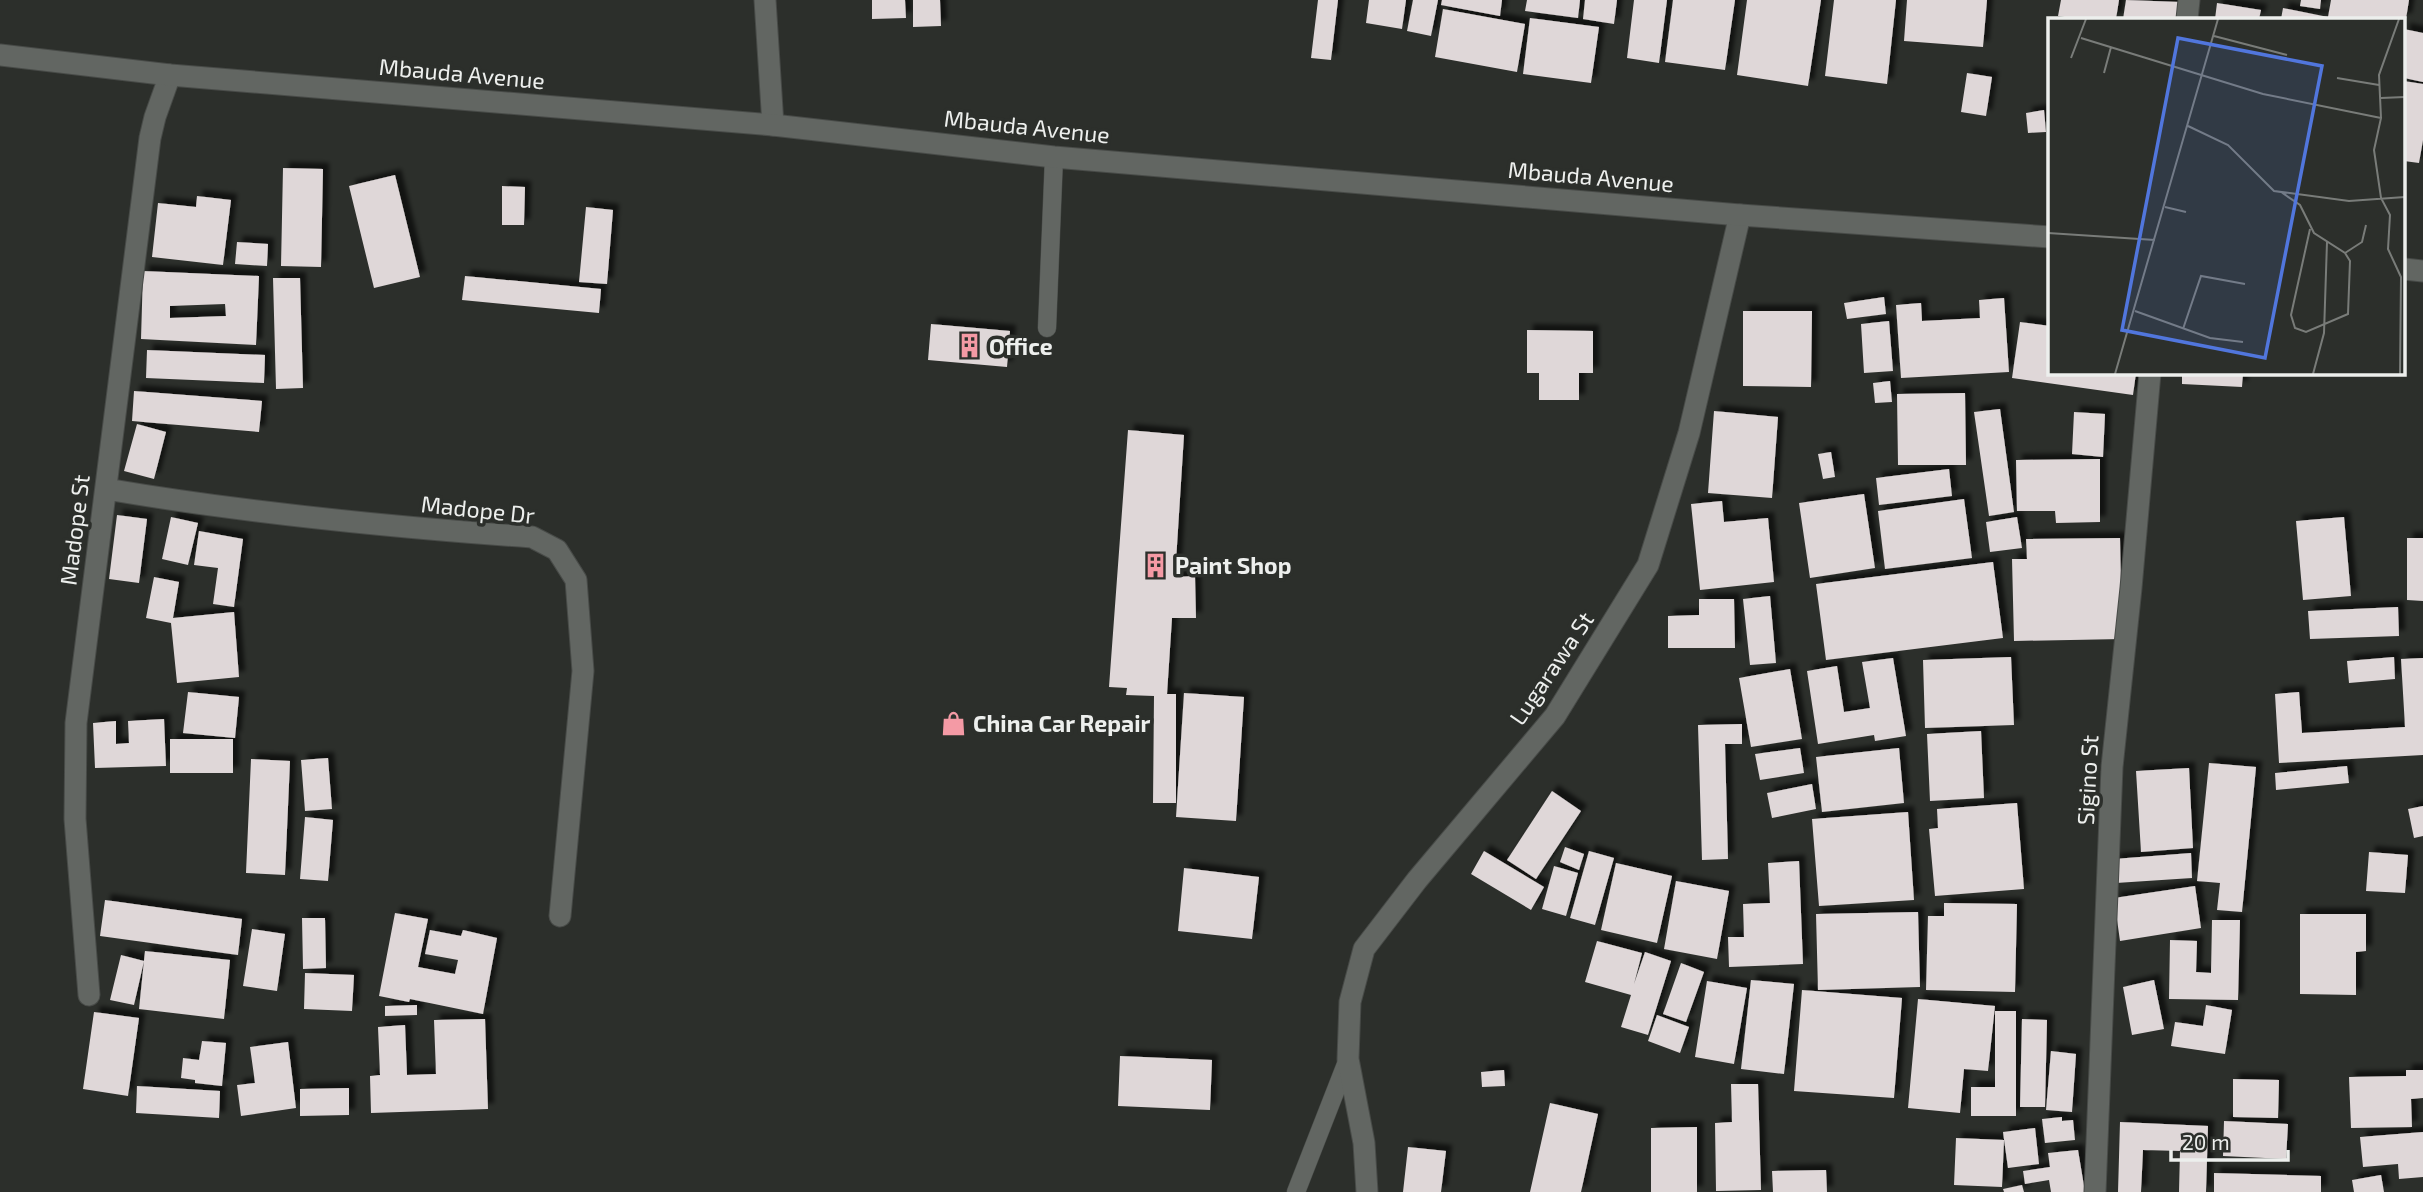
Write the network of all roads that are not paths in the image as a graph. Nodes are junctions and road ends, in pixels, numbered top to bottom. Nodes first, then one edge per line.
1 (765, 0) edge
2 (2189, 0) edge
3 (2187, 18) edge
4 (0, 55) edge
5 (170, 75) junction
6 (773, 125) junction
7 (1054, 157) junction
8 (1740, 215) junction
9 (2048, 237) edge
10 (1047, 328) dead end
11 (2150, 374) edge
12 (106, 489) junction
13 (560, 916) dead end
14 (89, 995) dead end
15 (1348, 1059) junction
16 (1296, 1192) edge
17 (1367, 1192) edge
18 (2095, 1192) edge

1 - 6 street
2 - 3 street
4 - 5 street, Mbauda Avenue
5 - 6 street, Mbauda Avenue
5 - 12 street, Madope St
6 - 7 street, Mbauda Avenue
7 - 8 street, Mbauda Avenue
7 - 10 lane
8 - 9 street, Mbauda Avenue
8 - 15 street, Lugarawa St
11 - 18 street, Sigino St
12 - 13 street, Madope Dr
12 - 14 street, Madope St
15 - 16 lane
15 - 17 street, Lugarawa St

